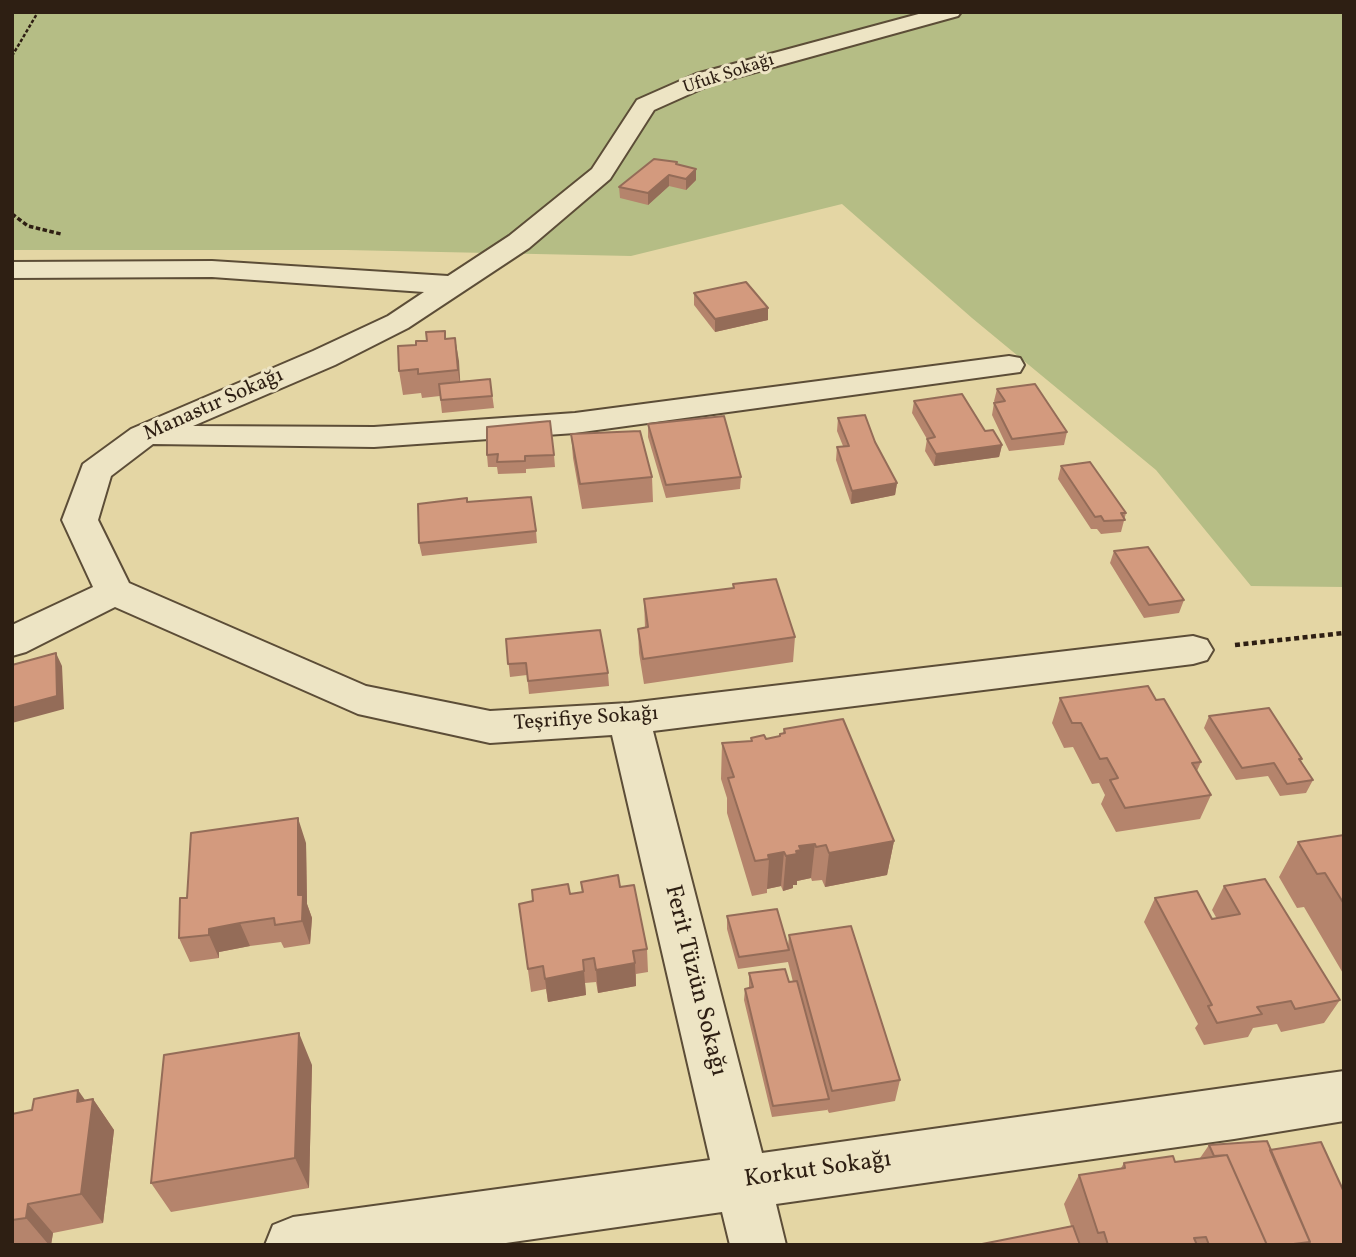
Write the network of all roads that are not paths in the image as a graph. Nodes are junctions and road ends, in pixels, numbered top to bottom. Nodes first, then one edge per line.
1 (951, 12) edge
2 (12, 270) edge
3 (451, 285) junction
4 (1009, 365) dead end
5 (143, 436) junction
6 (114, 592) junction
7 (12, 642) edge
8 (1192, 650) road end
9 (629, 718) junction
10 (1344, 1096) edge
11 (743, 1181) junction
12 (293, 1245) edge
13 (758, 1245) edge

1 - 3 street, Ufuk Sokağı
2 - 3 street
3 - 5 street, Manastır Sokağı
4 - 5 street
5 - 6 street, Manastır Sokağı
6 - 7 street
6 - 9 street, Teşrifiye Sokağı
8 - 9 street, Teşrifiye Sokağı
9 - 11 street, Ferit Tüzün Sokağı
10 - 11 street, Korkut Sokağı
11 - 12 street, Korkut Sokağı
11 - 13 street, Ferit Tüzün Sokağı

